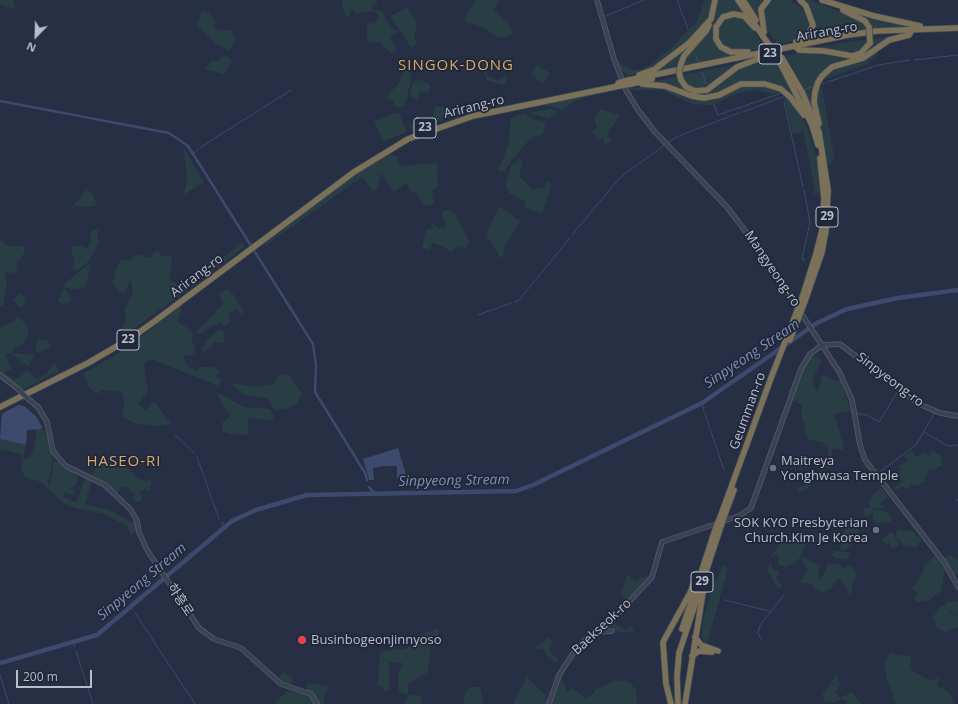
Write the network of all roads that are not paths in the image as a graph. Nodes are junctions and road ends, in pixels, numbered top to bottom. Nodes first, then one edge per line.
1 (597, 0) edge
2 (715, 0) edge
3 (738, 0) edge
4 (743, 0) edge
5 (768, 0) edge
6 (800, 0) edge
7 (817, 0) edge
8 (822, 0) edge
9 (711, 19) junction
10 (757, 28) junction
11 (932, 28) junction
12 (958, 28) edge
13 (958, 31) edge
14 (764, 32) junction
15 (911, 32) junction
16 (771, 45) junction
17 (789, 46) junction
18 (797, 48) junction
19 (757, 55) junction
20 (781, 59) junction
21 (631, 82) junction
22 (819, 132) junction
23 (818, 146) junction
24 (243, 253) junction
25 (804, 299) junction
26 (822, 345) junction
27 (0, 375) edge
28 (0, 403) edge
29 (0, 407) edge
30 (958, 416) edge
31 (710, 554) junction
32 (958, 587) edge
33 (610, 622) junction
34 (596, 633) junction
35 (695, 637) junction
36 (678, 652) junction
37 (692, 656) junction
38 (318, 704) edge
39 (549, 704) edge
40 (671, 704) edge
41 (675, 704) edge
42 (678, 704) edge
43 (685, 704) edge

1 - 26 street, Mangyeong-ro
2 - 9 highway
3 - 10 highway, Geumman-ro
4 - 14 highway, Geumman-ro
5 - 14 highway
6 - 17 highway
7 - 18 highway, bridge
8 - 11 highway
9 - 19 highway, bridge
9 - 21 highway
10 - 16 highway, Geumman-ro
10 - 19 highway
11 - 12 highway, Arirang-ro / 23
11 - 17 highway, Arirang-ro / 23
13 - 15 highway, Arirang-ro / 23
14 - 16 highway, Geumman-ro
15 - 18 highway, Arirang-ro / 23
15 - 22 highway, 29
16 - 20 highway, Geumman-ro, bridge
17 - 19 highway, Arirang-ro / 23
18 - 19 highway, Arirang-ro / 23
19 - 21 highway, Arirang-ro / 23
20 - 22 highway, Geumman-ro
20 - 23 highway, Geumman-ro / 29
21 - 23 highway
21 - 24 highway, Arirang-ro / 23, bridge
22 - 25 highway, Geumman-ro / 29
23 - 25 highway, Geumman-ro / 29
24 - 28 highway, Arirang-ro / 23
24 - 29 highway, Arirang-ro / 23
25 - 31 highway, Geumman-ro / 29, bridge
26 - 30 street, Sinpyeong-ro
26 - 32 street, Mangyeong-ro
26 - 33 street, Baekseok-ro
27 - 38 street, 하흥로, bridge
31 - 35 highway
31 - 36 highway, Geumman-ro / 29
31 - 40 highway
33 - 34 street, Baekseok-ro
33 - 34 street
34 - 39 street, Baekseok-ro
35 - 37 highway
35 - 37 highway
36 - 41 highway, Geumman-ro / 29
36 - 42 highway, Geumman-ro / 29
37 - 43 highway

